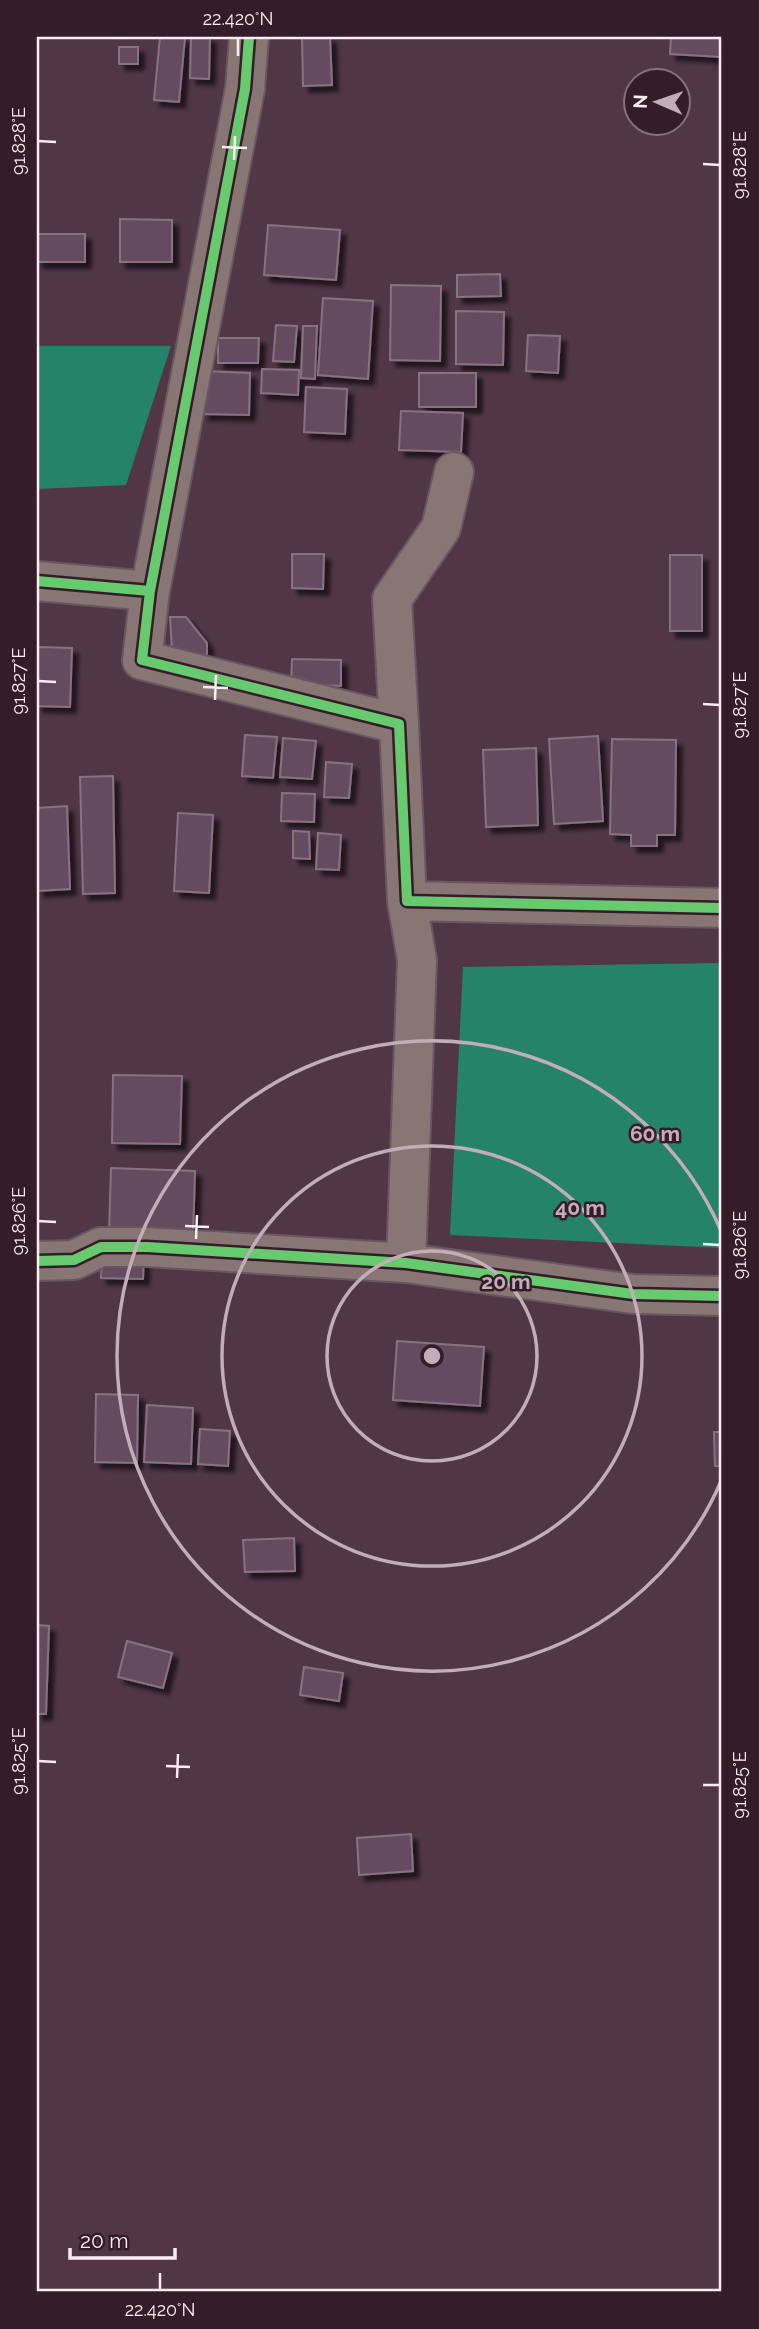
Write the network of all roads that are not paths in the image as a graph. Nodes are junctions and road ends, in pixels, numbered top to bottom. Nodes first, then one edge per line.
1 (249, 37) edge
2 (454, 472) dead end
3 (37, 581) edge
4 (150, 591) junction
5 (399, 724) junction
6 (407, 901) junction
7 (722, 908) edge
8 (37, 1261) edge
9 (406, 1263) junction
10 (722, 1297) edge

1 - 4 street
2 - 5 street
3 - 4 street
4 - 5 street
5 - 6 street
6 - 7 street
6 - 9 street
8 - 9 street
9 - 10 street

